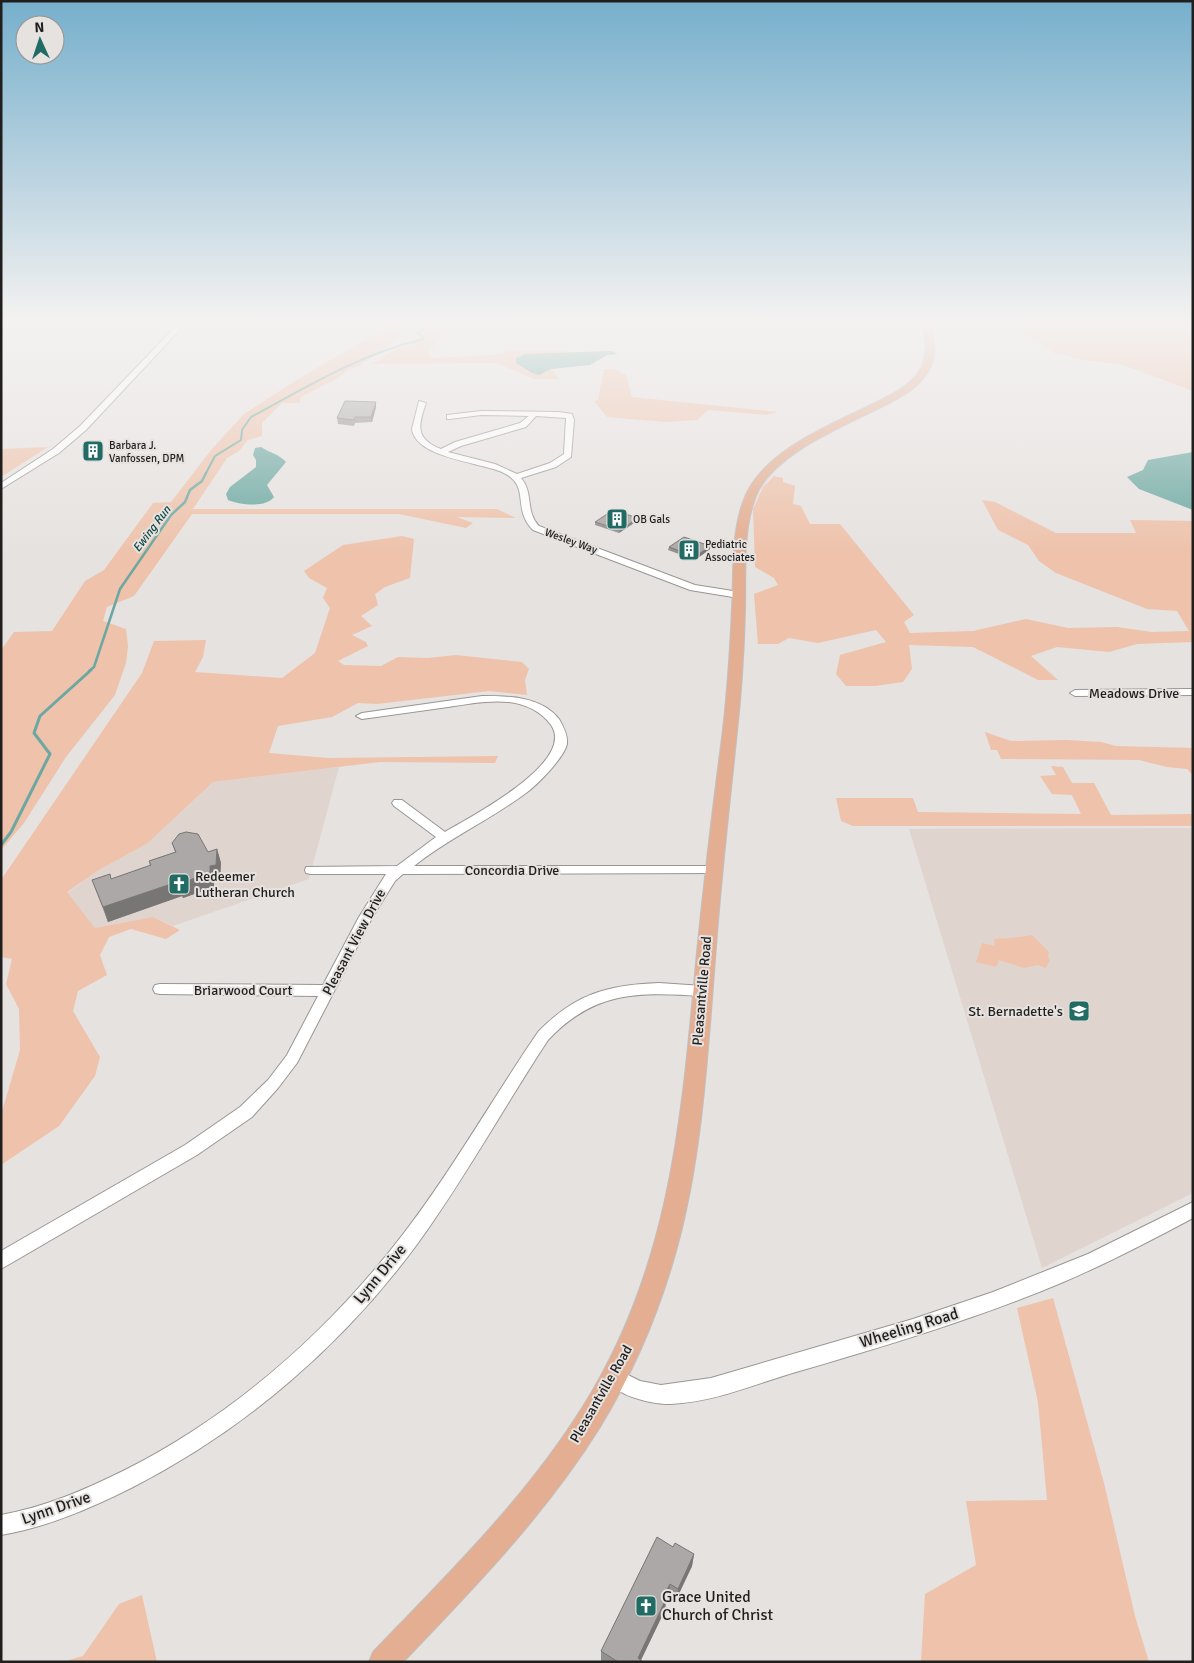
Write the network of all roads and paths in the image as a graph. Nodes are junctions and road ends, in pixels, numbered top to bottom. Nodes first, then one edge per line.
1 (111, 399) edge
2 (890, 399) edge
3 (422, 403) dead end
4 (533, 413) junction
5 (450, 417) dead end
6 (444, 453) junction
7 (514, 476) junction
8 (1, 487) edge
9 (739, 592) junction
10 (1193, 692) edge
11 (1075, 693) dead end
12 (362, 716) dead end
13 (398, 803) dead end
14 (444, 838) junction
15 (311, 870) dead end
16 (713, 870) junction
17 (397, 871) junction
18 (160, 989) dead end
19 (702, 990) junction
20 (327, 991) junction
21 (1193, 1209) edge
22 (1, 1261) edge
23 (614, 1377) junction
24 (1, 1525) edge
25 (383, 1662) edge

1 - 8 street
2 - 9 main road, Pleasantville Road
3 - 6 street
4 - 5 street
4 - 6 street
4 - 7 street
6 - 7 street
7 - 9 street, Wesley Way
9 - 16 main road, Pleasantville Road
10 - 11 street, Meadows Drive
12 - 14 street, Pleasant View Drive
13 - 14 street
14 - 17 street, Pleasant View Drive
15 - 17 street, Concordia Drive
16 - 17 street, Concordia Drive
16 - 19 main road, Pleasantville Road
17 - 20 street, Pleasant View Drive
18 - 20 street, Briarwood Court
19 - 23 main road, Pleasantville Road
19 - 24 street, Lynn Drive
20 - 22 street, Pleasant View Drive
21 - 23 street, Wheeling Road
23 - 25 main road, Pleasantville Road

